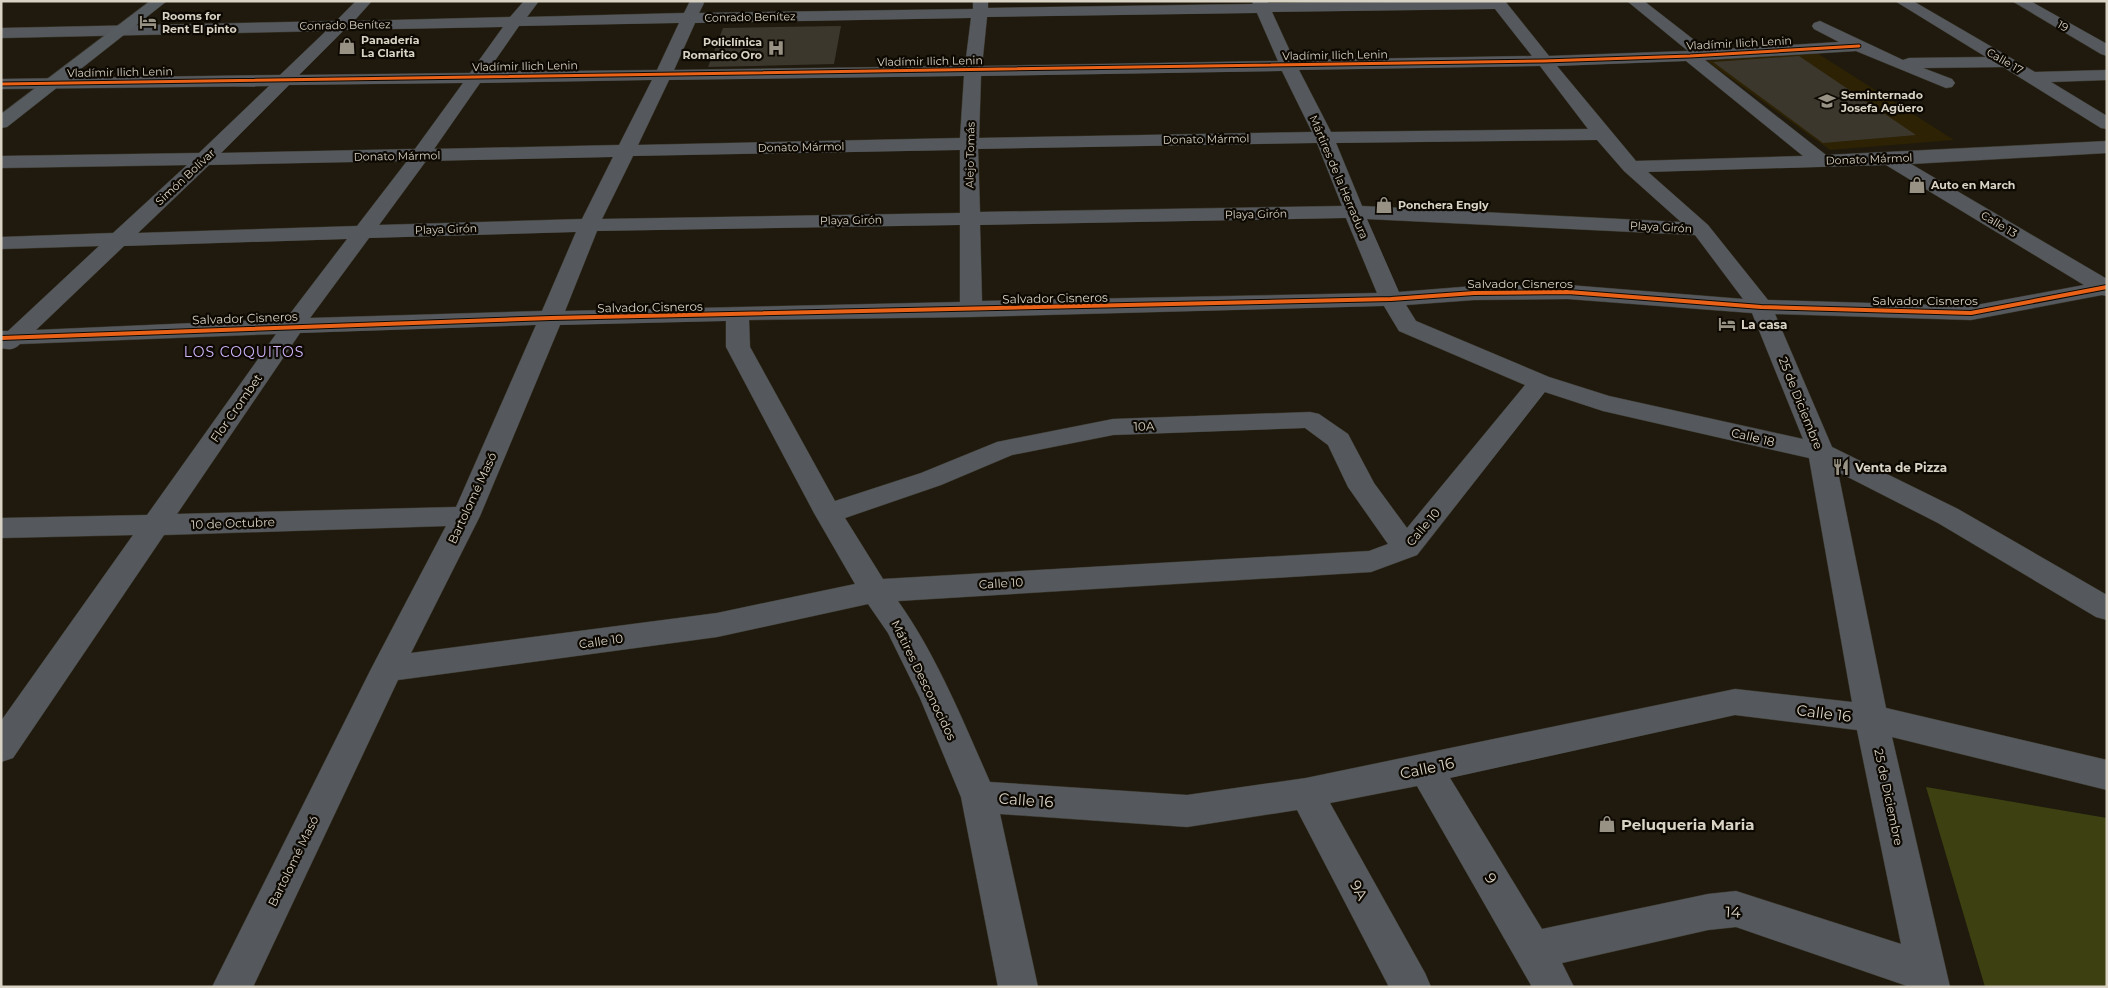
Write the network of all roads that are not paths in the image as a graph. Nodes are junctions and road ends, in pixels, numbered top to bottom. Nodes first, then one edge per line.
1 (135, 1) edge
2 (160, 1) edge
3 (365, 1) edge
4 (532, 1) edge
5 (1634, 1) edge
6 (1902, 1) edge
7 (2019, 1) edge
8 (1498, 3) edge
9 (1260, 4) edge
10 (981, 7) edge
11 (693, 9) edge
12 (515, 21) junction
13 (339, 25) junction
14 (1820, 26) dead end
15 (94, 31) junction
16 (122, 31) junction
17 (1, 33) edge
18 (1859, 46) junction
19 (71, 48) dead end
20 (2107, 51) edge
21 (1696, 55) junction
22 (1544, 61) junction
23 (2008, 62) junction
24 (1895, 63) junction
25 (1288, 65) junction
26 (47, 66) dead end
27 (973, 71) junction
28 (664, 74) junction
29 (2107, 75) edge
30 (2032, 76) junction
31 (476, 77) junction
32 (287, 79) junction
33 (23, 83) junction
34 (54, 83) junction
35 (1946, 83) dead end
36 (1, 84) edge
37 (1, 99) edge
38 (1, 123) edge
39 (2107, 124) edge
40 (1602, 134) junction
41 (1324, 137) junction
42 (969, 143) junction
43 (2107, 147) edge
44 (625, 150) junction
45 (420, 156) junction
46 (1890, 159) junction
47 (204, 160) junction
48 (1821, 161) junction
49 (1, 162) edge
50 (1631, 167) junction
51 (1354, 212) junction
52 (969, 218) junction
53 (588, 225) junction
54 (1701, 229) junction
55 (364, 232) junction
56 (117, 240) junction
57 (1, 243) edge
58 (2106, 288) edge
59 (1391, 300) junction
60 (1761, 307) junction
61 (971, 310) junction
62 (737, 315) junction
63 (551, 318) junction
64 (293, 326) junction
65 (5, 341) edge
66 (1540, 382) junction
67 (1821, 452) junction
68 (828, 513) junction
69 (466, 516) junction
70 (156, 525) junction
71 (1, 528) edge
72 (1407, 548) junction
73 (875, 591) junction
74 (2107, 608) edge
75 (387, 669) junction
76 (1871, 718) junction
77 (1, 748) edge
78 (1426, 769) junction
79 (2107, 775) edge
80 (1306, 793) junction
81 (978, 797) junction
82 (1533, 950) junction
83 (1929, 979) edge
84 (232, 987) edge
85 (1018, 987) edge
86 (1411, 987) edge
87 (1554, 987) edge

1 - 15 street
2 - 16 street
3 - 13 street, Simón Bolívar
4 - 12 street, Flor Crombet
5 - 21 street
6 - 23 street, Calle 17
7 - 20 street, 19
8 - 9 street, Conrado Benítez
8 - 22 street, 25 de Diciembre
9 - 10 street, Conrado Benítez
9 - 25 street, Mártires de la Herradura
10 - 11 street, Conrado Benítez
10 - 27 street, Alejo Tomás
11 - 12 street, Conrado Benítez
11 - 28 street, Bartolomé Masó
12 - 13 street, Conrado Benítez
12 - 31 street, Flor Crombet
13 - 16 street, Conrado Benítez
13 - 32 street, Simón Bolívar
14 - 18 street
15 - 16 street, Conrado Benítez
15 - 17 street, Conrado Benítez
15 - 19 street
16 - 34 street
18 - 21 street, Vladímir Ilich Lenin
18 - 24 street
21 - 22 street, Vladímir Ilich Lenin
21 - 48 street
22 - 25 street, Vladímir Ilich Lenin
22 - 40 street, 25 de Diciembre
23 - 24 street
23 - 30 street, Calle 17
24 - 35 street
25 - 27 street, Vladímir Ilich Lenin
25 - 41 street, Mártires de la Herradura
26 - 33 street
27 - 28 street, Vladímir Ilich Lenin
27 - 42 street, Alejo Tomás
28 - 31 street, Vladímir Ilich Lenin
28 - 44 street, Bartolomé Masó
29 - 30 street
30 - 39 street, Calle 17
31 - 32 street, Vladímir Ilich Lenin
31 - 45 street, Flor Crombet
32 - 34 street, Vladímir Ilich Lenin
32 - 47 street, Simón Bolívar
33 - 34 street, Vladímir Ilich Lenin
33 - 36 street, Vladímir Ilich Lenin
33 - 37 street
34 - 38 street
40 - 41 street, Donato Mármol
40 - 50 street, 25 de Diciembre
41 - 42 street, Donato Mármol
41 - 51 street, Mártires de la Herradura
42 - 44 street, Donato Mármol
42 - 52 street, Alejo Tomás
43 - 46 street, Donato Mármol
44 - 45 street, Donato Mármol
44 - 53 street, Bartolomé Masó
45 - 47 street, Donato Mármol
45 - 55 street, Flor Crombet
46 - 48 street, Donato Mármol
46 - 58 street, Calle 13
47 - 49 street, Donato Mármol
47 - 56 street, Simón Bolívar
48 - 50 street, Donato Mármol
50 - 54 street, 25 de Diciembre
51 - 52 street, Playa Girón
51 - 54 street, Playa Girón
51 - 59 street, Mártires de la Herradura
52 - 53 street, Playa Girón
52 - 61 street, Alejo Tomás
53 - 55 street, Playa Girón
53 - 63 street, Bartolomé Masó
54 - 60 street, 25 de Diciembre
55 - 56 street, Playa Girón
55 - 64 street, Flor Crombet
56 - 57 street, Playa Girón
56 - 65 street, Simón Bolívar
58 - 60 street, Salvador Cisneros
59 - 60 street, Salvador Cisneros
59 - 61 street, Salvador Cisneros
59 - 66 street, Calle 18
60 - 67 street, 25 de Diciembre
61 - 62 street, Salvador Cisneros
62 - 63 street, Salvador Cisneros
62 - 68 street, Mátires Desconocidos
63 - 64 street, Salvador Cisneros
63 - 69 street, Bartolomé Masó
64 - 65 street, Salvador Cisneros
64 - 70 street, Flor Crombet
66 - 67 street, Calle 18
66 - 72 street, Calle 10
67 - 74 street, Calle 18
67 - 76 street, 25 de Diciembre
68 - 72 street, 10A
68 - 73 street, Mátires Desconocidos
69 - 70 street, 10 de Octubre
69 - 75 street, Bartolomé Masó
70 - 71 street, 10 de Octubre
70 - 77 street, Flor Crombet
72 - 73 street, Calle 10
73 - 75 street, Calle 10
73 - 81 street, Mátires Desconocidos
75 - 84 street, Bartolomé Masó
76 - 78 street, Calle 16
76 - 79 street, Calle 16
76 - 83 street, 25 de Diciembre
78 - 80 street, Calle 16
78 - 82 street, 9
80 - 81 street, Calle 16
80 - 86 street, 9A
81 - 85 street, Mátires Desconocidos
82 - 83 street, 14
82 - 87 street, 9

